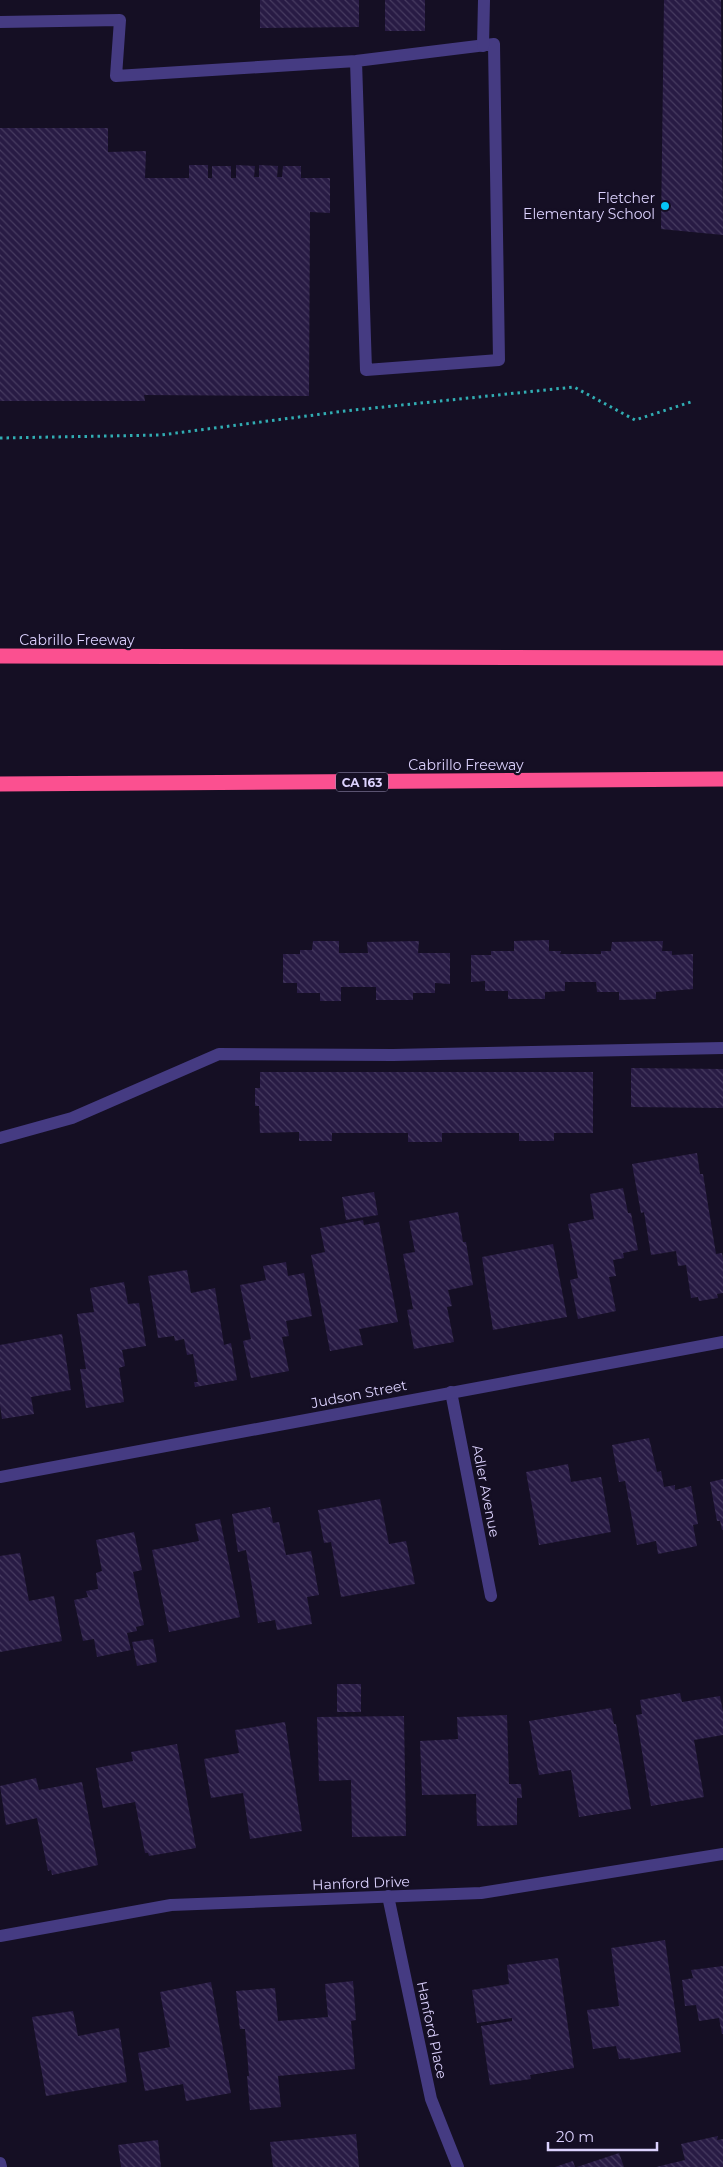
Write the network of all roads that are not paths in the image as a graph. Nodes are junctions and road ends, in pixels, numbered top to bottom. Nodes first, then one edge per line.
1 (484, 0) edge
2 (0, 22) edge
3 (483, 46) junction
4 (356, 61) junction
5 (0, 656) edge
6 (723, 658) edge
7 (723, 779) edge
8 (0, 784) edge
9 (723, 1048) edge
10 (0, 1138) edge
11 (723, 1342) edge
12 (451, 1392) junction
13 (0, 1477) edge
14 (492, 1596) dead end
15 (723, 1854) edge
16 (388, 1896) junction
17 (0, 1936) edge
18 (0, 2162) edge
19 (1, 2167) edge
20 (458, 2167) edge

1 - 3 street
2 - 4 street
3 - 4 street
3 - 4 street
5 - 6 highway, Cabrillo Freeway
7 - 8 highway, Cabrillo Freeway / CA 163
9 - 10 street
11 - 12 street, Judson Street
12 - 13 street, Judson Street
12 - 14 street, Adler Avenue
15 - 16 street, Hanford Drive
16 - 17 street, Hanford Drive
16 - 20 street, Hanford Place
18 - 19 street

